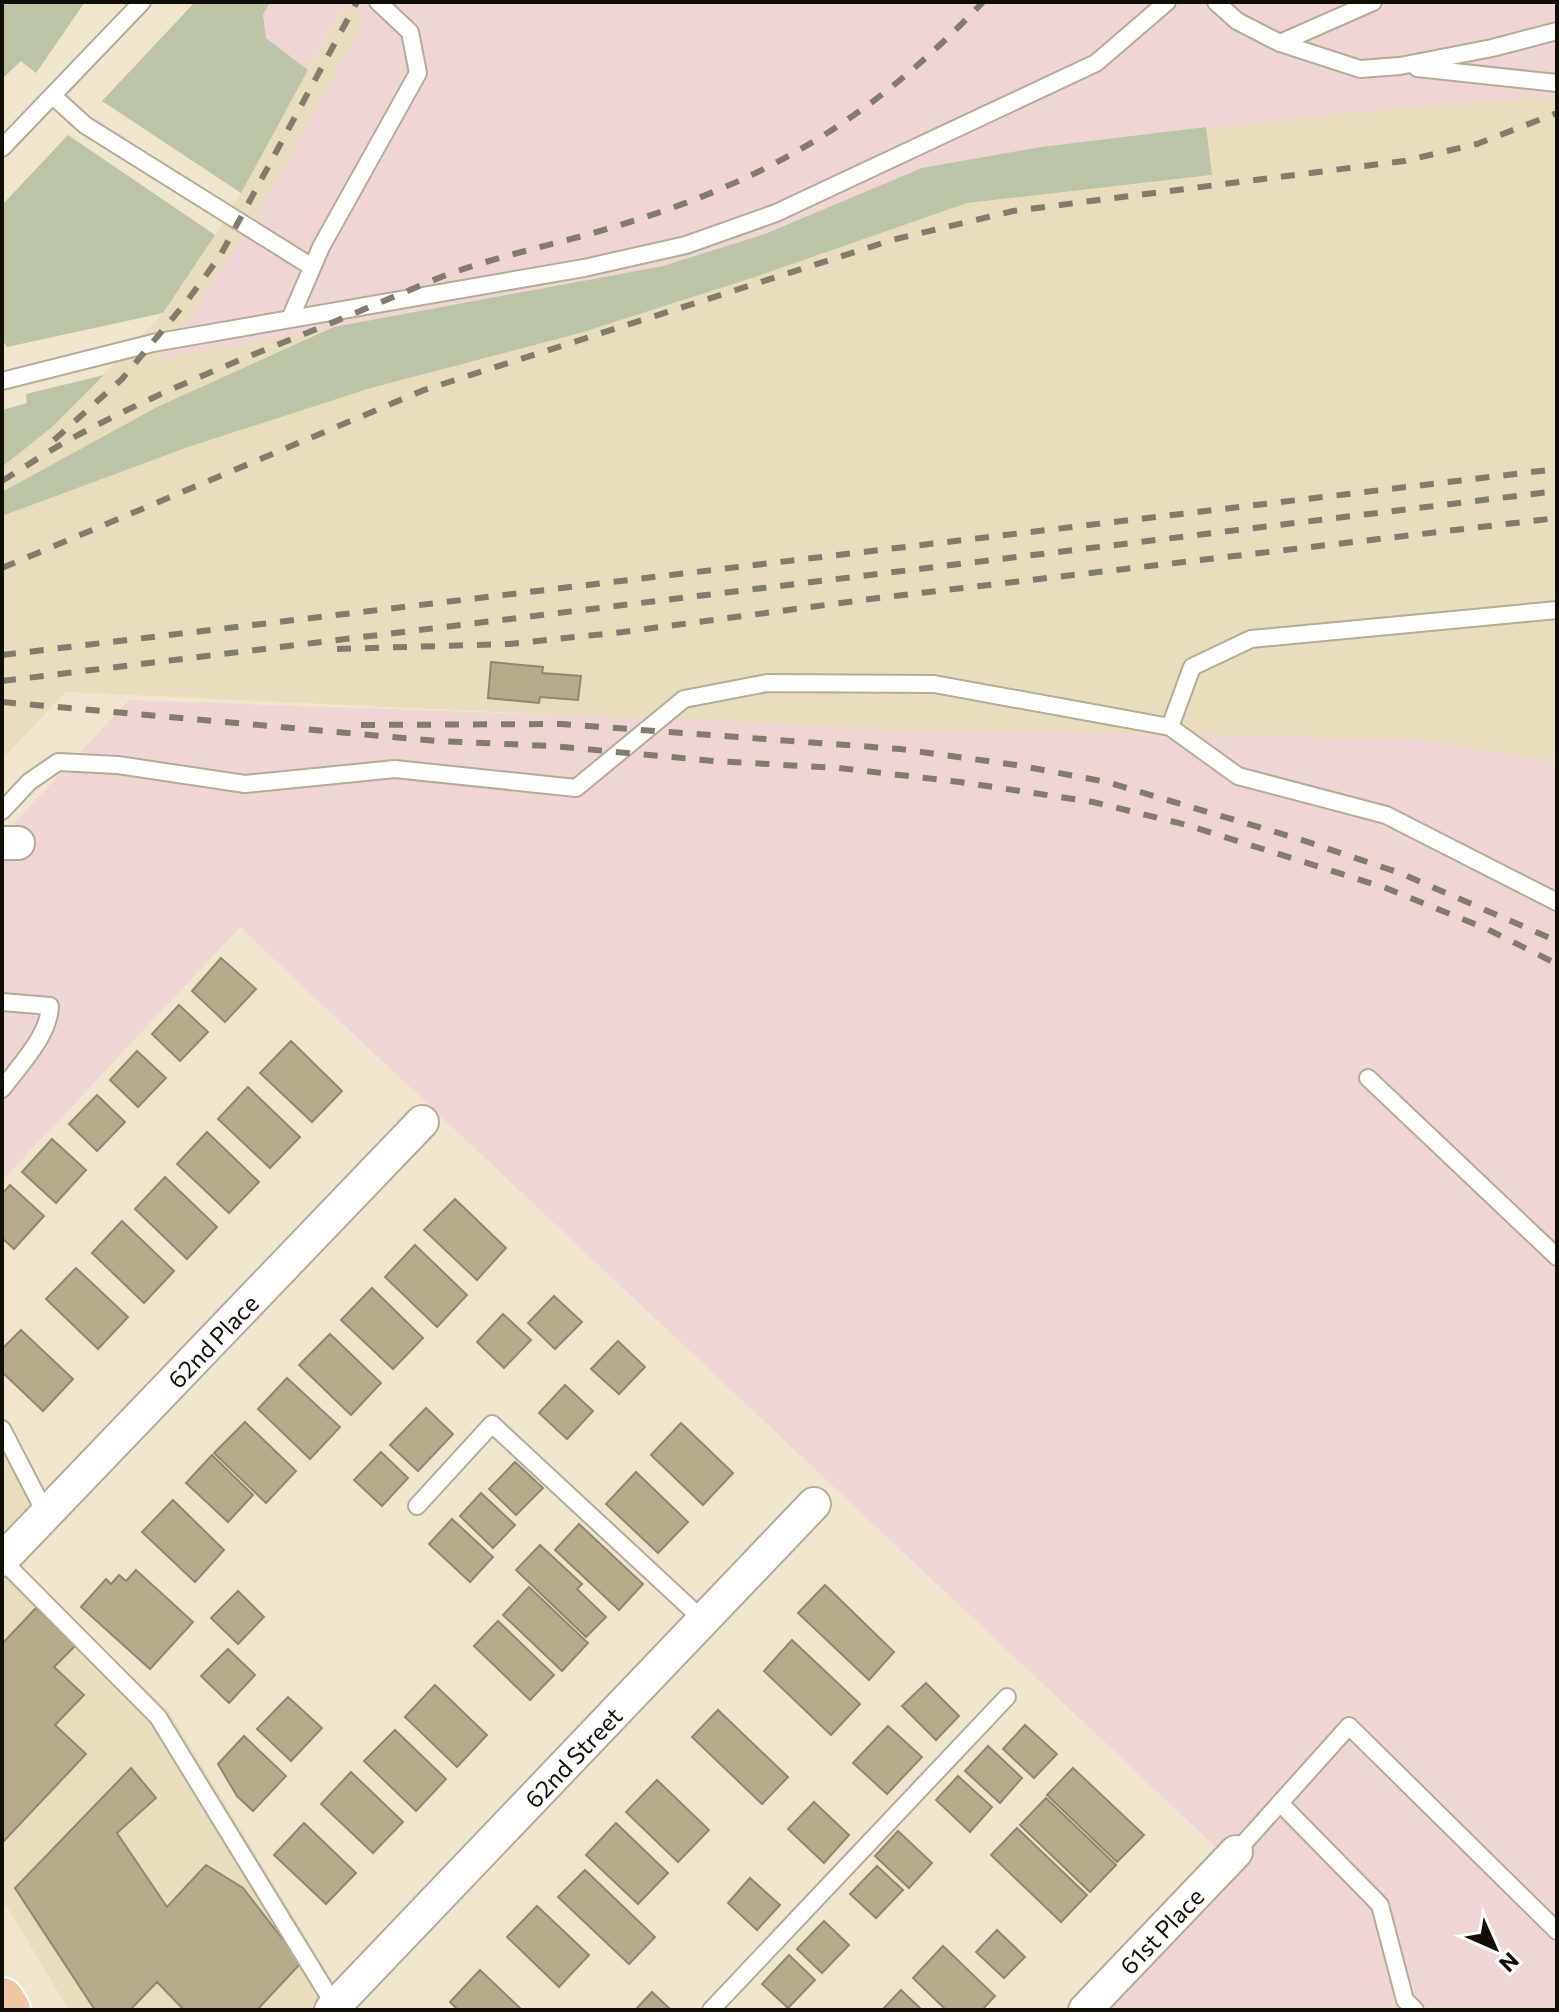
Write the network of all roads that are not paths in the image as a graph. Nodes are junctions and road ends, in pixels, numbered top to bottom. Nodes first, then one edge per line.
1 (142, 2) edge
2 (378, 2) edge
3 (1167, 2) edge
4 (1216, 2) edge
5 (1373, 2) edge
6 (1557, 31) edge
7 (1280, 43) junction
8 (1400, 66) junction
9 (1557, 83) edge
10 (53, 96) junction
11 (2, 148) edge
12 (312, 267) junction
13 (290, 319) junction
14 (2, 381) edge
15 (1557, 610) edge
16 (1170, 727) junction
17 (2, 811) edge
18 (1557, 902) edge
19 (2, 1002) edge
20 (1368, 1078) dead end
21 (2, 1089) edge
22 (422, 1122) dead end
23 (1557, 1257) edge
24 (2, 1429) edge
25 (814, 1504) dead end
26 (417, 1506) dead end
27 (46, 1514) junction
28 (2, 1560) edge
29 (703, 1620) junction
30 (1007, 1697) dead end
31 (1280, 1803) junction
32 (1236, 1852) joint
33 (1557, 1931) edge
34 (2, 2000) edge
35 (333, 2008) edge
36 (1092, 2008) edge
37 (8, 2010) edge
38 (711, 2010) edge
39 (1415, 2010) edge

1 - 10 lane
2 - 12 lane
3 - 13 lane
4 - 7 lane
5 - 7 lane
6 - 8 lane
7 - 8 lane
8 - 9 lane
10 - 11 lane
10 - 12 lane
12 - 13 lane
13 - 14 lane
15 - 16 lane
16 - 17 lane
16 - 18 lane
19 - 21 lane
20 - 23 lane
22 - 27 street, 62nd Place
24 - 27 lane
25 - 29 street, 62nd Street
26 - 29 lane
27 - 28 street, 62nd Place
28 - 35 lane
29 - 35 street, 62nd Street
30 - 38 lane
31 - 32 lane
31 - 33 lane
31 - 39 lane
32 - 36 street, 61st Place
34 - 37 main road

